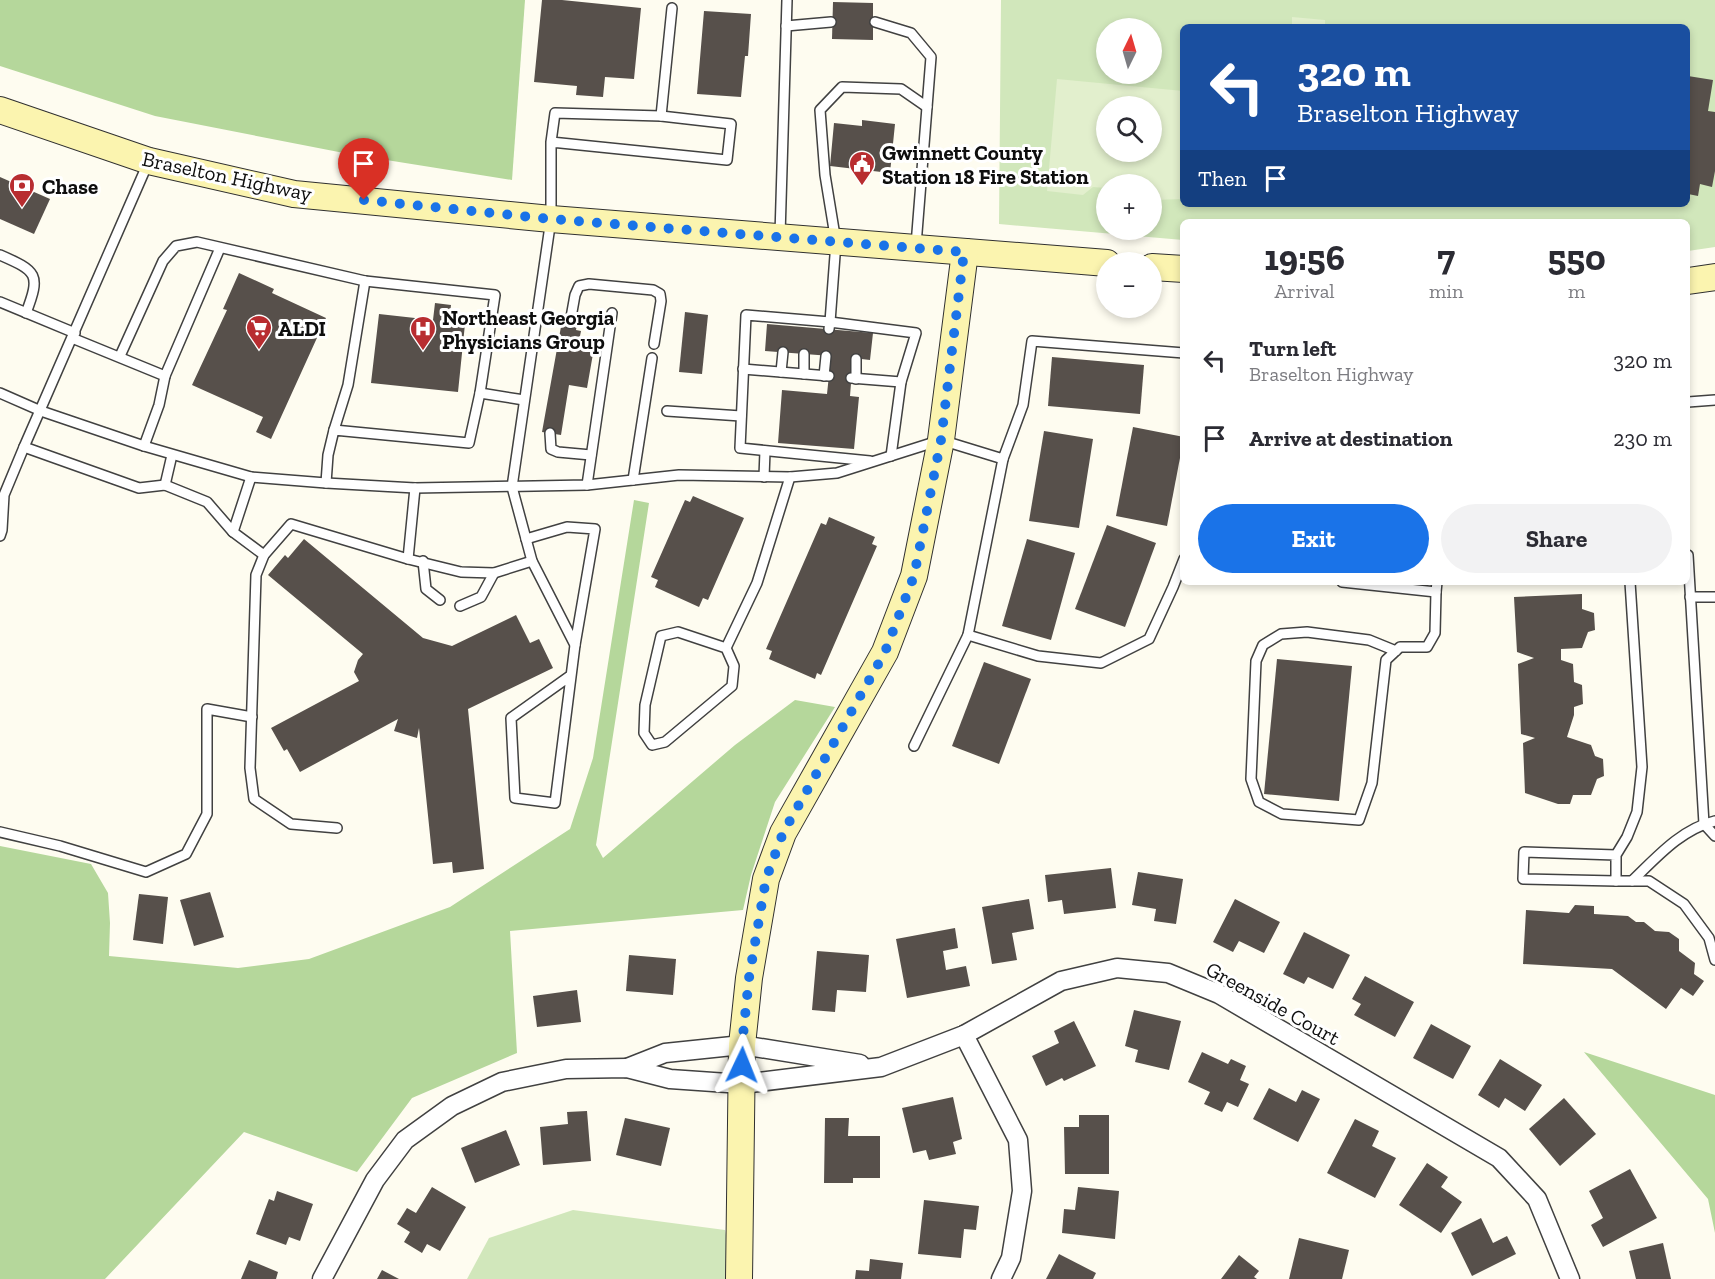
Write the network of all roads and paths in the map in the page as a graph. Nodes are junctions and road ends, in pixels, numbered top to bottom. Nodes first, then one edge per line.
1 (787, 0) edge
2 (672, 8) dead end
3 (831, 22) dead end
4 (875, 22) dead end
5 (786, 26) junction
6 (927, 107) junction
7 (0, 110) edge
8 (661, 116) junction
9 (551, 142) junction
10 (149, 161) junction
11 (551, 219) junction
12 (780, 237) junction
13 (836, 242) junction
14 (220, 248) junction
15 (916, 248) junction
16 (964, 252) junction
17 (0, 255) edge
18 (1096, 262) edge
19 (1162, 268) edge
20 (1180, 269) edge
21 (1715, 277) edge
22 (1690, 280) edge
23 (365, 281) junction
24 (0, 302) edge
25 (26, 313) junction
26 (612, 313) dead end
27 (570, 323) dead end
28 (829, 325) junction
29 (74, 336) junction
30 (654, 344) dead end
31 (783, 352) dead end
32 (1180, 353) edge
33 (804, 354) dead end
34 (120, 356) junction
35 (826, 356) dead end
36 (652, 358) dead end
37 (856, 359) dead end
38 (743, 369) junction
39 (781, 372) junction
40 (804, 374) junction
41 (165, 376) junction
42 (901, 382) junction
43 (0, 393) edge
44 (480, 393) junction
45 (524, 400) junction
46 (1715, 400) edge
47 (1690, 402) edge
48 (41, 411) junction
49 (667, 411) dead end
50 (741, 416) junction
51 (334, 430) junction
52 (550, 433) dead end
53 (941, 440) junction
54 (144, 446) junction
55 (24, 447) junction
56 (765, 451) junction
57 (172, 455) junction
58 (591, 455) junction
59 (891, 456) junction
60 (1004, 459) junction
61 (875, 461) junction
62 (251, 477) junction
63 (764, 477) junction
64 (790, 477) junction
65 (633, 480) junction
66 (326, 483) junction
67 (586, 484) junction
68 (165, 485) junction
69 (512, 487) junction
70 (415, 488) junction
71 (233, 532) junction
72 (0, 536) edge
73 (526, 539) junction
74 (264, 555) junction
75 (408, 559) junction
76 (423, 561) junction
77 (532, 561) junction
78 (1180, 570) edge
79 (494, 573) junction
80 (1370, 585) edge
81 (1437, 585) edge
82 (1630, 585) edge
83 (1689, 585) edge
84 (1436, 592) junction
85 (1690, 597) junction
86 (1715, 597) edge
87 (440, 600) dead end
88 (460, 606) dead end
89 (968, 635) junction
90 (575, 645) junction
91 (726, 648) junction
92 (1396, 651) junction
93 (570, 676) junction
94 (252, 717) junction
95 (914, 746) dead end
96 (1715, 821) edge
97 (1704, 824) junction
98 (337, 828) dead end
99 (0, 832) edge
100 (1715, 836) edge
101 (1616, 855) junction
102 (1616, 881) junction
103 (1632, 881) junction
104 (1715, 960) edge
105 (964, 1035) junction
106 (742, 1045) junction
107 (881, 1067) junction
108 (627, 1068) junction
109 (742, 1084) junction
110 (322, 1279) edge
111 (738, 1279) edge
112 (1000, 1279) edge
113 (1570, 1279) edge

1 - 5 lane
2 - 8 lane
3 - 5 lane
4 - 6 lane
5 - 12 lane
6 - 13 lane
6 - 15 lane
7 - 10 main road, Braselton Highway
8 - 9 lane
8 - 9 lane
9 - 11 lane
10 - 11 main road, Braselton Highway
10 - 29 lane
11 - 12 main road, Braselton Highway
11 - 45 lane
12 - 13 main road, Braselton Highway
13 - 15 main road, Braselton Highway
13 - 28 lane
14 - 23 lane
14 - 34 lane
14 - 41 lane
15 - 16 main road, Braselton Highway
16 - 18 main road, Braselton Highway
16 - 53 main road
17 - 25 lane
19 - 20 main road
21 - 22 main road
23 - 44 lane
23 - 51 lane
24 - 25 lane
25 - 29 lane
26 - 58 lane
27 - 30 lane
28 - 38 lane
28 - 42 lane
29 - 34 lane
29 - 48 lane
31 - 39 lane
32 - 60 lane
33 - 40 lane
34 - 41 lane
35 - 40 lane
36 - 65 lane
37 - 42 lane
38 - 39 lane
38 - 50 lane
39 - 40 lane
41 - 54 lane
42 - 59 lane
43 - 48 lane
44 - 45 lane
44 - 51 lane
45 - 69 lane
46 - 47 lane
48 - 54 lane
48 - 55 lane
49 - 50 lane
50 - 56 lane
51 - 66 lane
52 - 58 lane
53 - 59 lane
53 - 60 lane
53 - 106 main road
54 - 57 lane
55 - 68 lane
55 - 72 lane
56 - 61 lane
56 - 63 lane
57 - 62 lane
57 - 68 lane
58 - 67 lane
59 - 61 lane
60 - 89 lane
61 - 64 lane
62 - 66 lane
62 - 71 lane
63 - 64 lane
63 - 65 lane
64 - 91 lane
65 - 67 lane
66 - 70 lane
67 - 69 lane
68 - 71 lane
69 - 70 lane
69 - 73 lane
70 - 75 lane
71 - 74 lane
73 - 77 lane
73 - 90 lane
74 - 75 lane
74 - 94 lane
75 - 76 lane
76 - 79 lane
76 - 87 lane
77 - 79 lane
77 - 90 lane
78 - 89 lane
79 - 88 lane
80 - 84 lane
81 - 84 lane
82 - 101 lane
83 - 85 lane
84 - 92 lane
85 - 86 lane
85 - 97 lane
89 - 95 lane
90 - 93 lane
91 - 91 lane
92 - 92 lane
93 - 93 lane
94 - 98 lane
94 - 99 lane
96 - 97 lane
97 - 100 lane
97 - 103 lane
101 - 102 lane
101 - 102 lane
102 - 103 lane
103 - 104 lane
105 - 107 street, Greenside Court
105 - 112 street
105 - 113 street, Greenside Court
106 - 107 street
106 - 108 street
106 - 109 main road
107 - 109 street, Greenside Court
108 - 109 street, Greenside Court
108 - 110 street
109 - 111 main road

